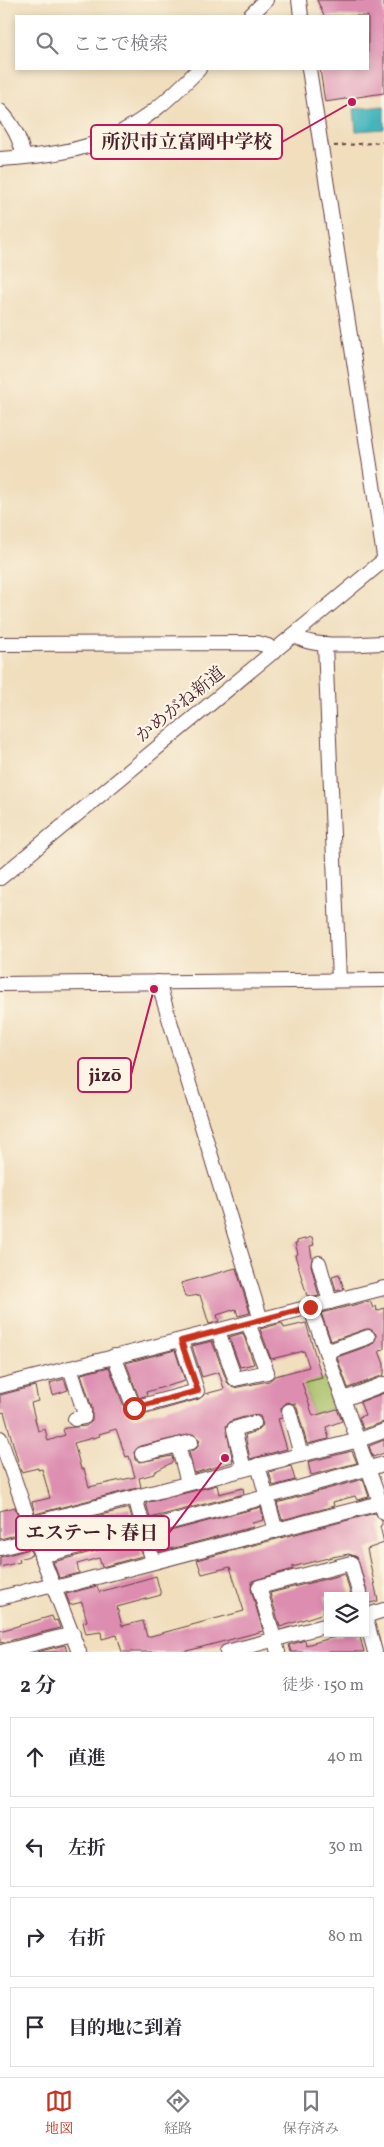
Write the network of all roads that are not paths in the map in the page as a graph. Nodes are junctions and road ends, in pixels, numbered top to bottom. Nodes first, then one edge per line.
1 (266, 0) edge
2 (299, 0) edge
3 (251, 15) edge
4 (301, 15) edge
5 (199, 70) edge
6 (309, 70) edge
7 (0, 111) edge
8 (23, 158) junction
9 (0, 159) edge
10 (384, 558) edge
11 (295, 635) junction
12 (384, 643) edge
13 (0, 644) edge
14 (325, 644) junction
15 (274, 652) junction
16 (0, 878) edge
17 (339, 980) junction
18 (384, 980) edge
19 (158, 982) junction
20 (0, 984) edge
21 (319, 1263) dead end
22 (384, 1288) edge
23 (330, 1302) junction
24 (310, 1307) junction
25 (255, 1322) junction
26 (218, 1331) junction
27 (368, 1337) dead end
28 (181, 1341) junction
29 (326, 1352) junction
30 (114, 1356) junction
31 (70, 1368) junction
32 (384, 1384) edge
33 (0, 1386) edge
34 (344, 1399) junction
35 (289, 1411) dead end
36 (74, 1419) dead end
37 (254, 1423) dead end
38 (384, 1431) edge
39 (0, 1438) edge
40 (359, 1440) junction
41 (142, 1454) dead end
42 (301, 1455) junction
43 (384, 1464) edge
44 (251, 1467) junction
45 (369, 1469) junction
46 (188, 1483) junction
47 (135, 1497) junction
48 (266, 1497) junction
49 (382, 1508) edge
50 (30, 1524) junction
51 (144, 1529) junction
52 (276, 1531) junction
53 (35, 1540) junction
54 (0, 1548) edge
55 (41, 1556) junction
56 (154, 1562) junction
57 (54, 1586) junction
58 (359, 1592) edge
59 (0, 1598) edge
60 (384, 1610) edge
61 (369, 1615) edge
62 (324, 1627) edge
63 (369, 1630) edge
64 (72, 1634) junction
65 (276, 1646) edge
66 (1, 1652) edge
67 (79, 1652) edge
68 (227, 1652) edge
69 (375, 1652) edge

1 - 3 street
2 - 4 street
5 - 8 street
6 - 10 street
7 - 8 street
8 - 9 street
10 - 11 street, かめがね新道
11 - 14 street
11 - 15 street, かめがね新道
12 - 14 street
13 - 15 street
14 - 17 street
15 - 16 street, かめがね新道
17 - 18 street
17 - 19 street
19 - 20 street
19 - 25 street
21 - 23 street
22 - 23 street
23 - 24 street
24 - 25 street
24 - 29 street
25 - 26 street
25 - 26 street
26 - 28 street
27 - 29 street
28 - 30 street
28 - 30 street
29 - 34 street
30 - 31 street
31 - 33 street
31 - 36 street
32 - 34 street
34 - 40 street
35 - 42 street
37 - 44 street
38 - 40 street
39 - 50 street
40 - 42 street
40 - 45 street
41 - 46 street
42 - 44 street
43 - 45 street
44 - 46 street
44 - 48 street
45 - 48 street
45 - 49 street
46 - 47 street
47 - 50 street
47 - 51 street
48 - 51 street
48 - 52 street
49 - 52 street
50 - 53 street
51 - 55 street
51 - 56 street
52 - 56 street
53 - 54 street
53 - 55 street
55 - 57 street
56 - 57 street
57 - 59 street
57 - 64 street
58 - 65 street
60 - 61 street
62 - 65 street
63 - 69 street
64 - 66 street
64 - 67 street
65 - 68 street

